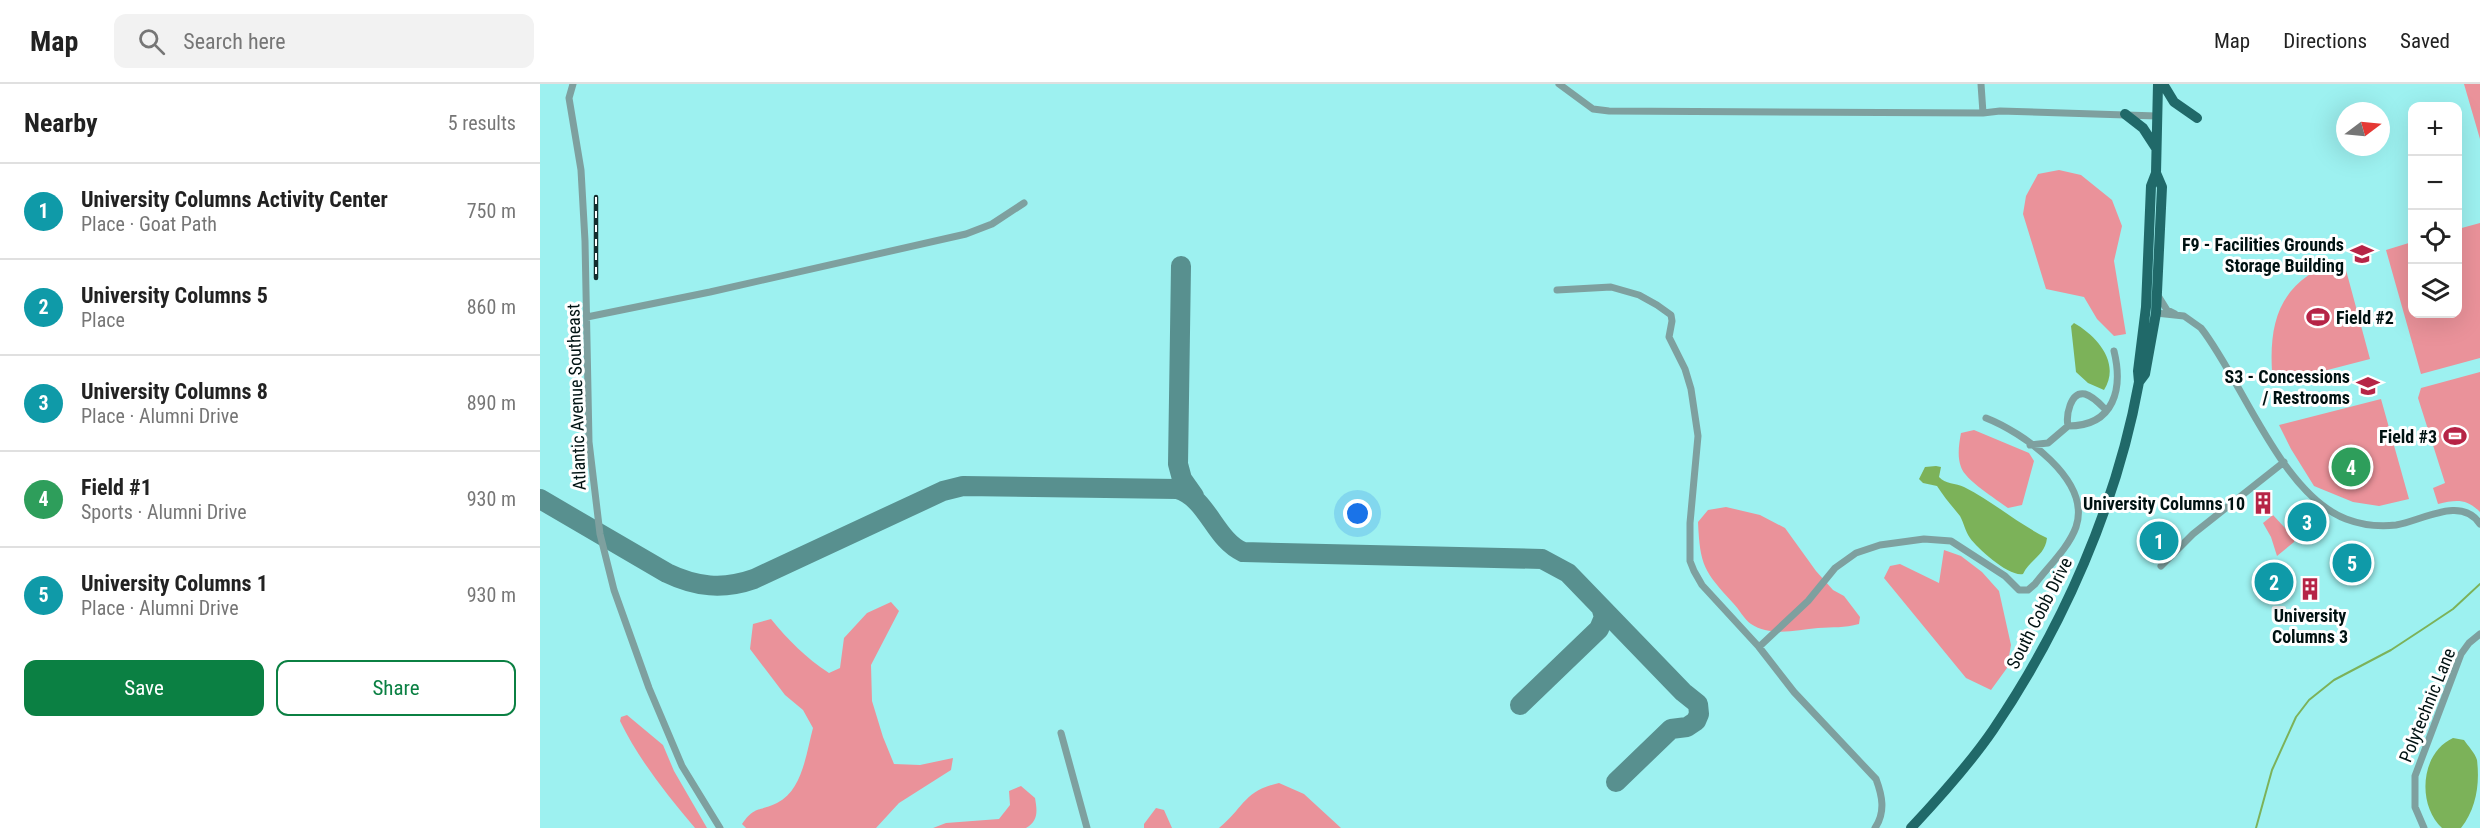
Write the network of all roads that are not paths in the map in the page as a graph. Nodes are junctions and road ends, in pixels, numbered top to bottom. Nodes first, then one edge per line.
1 (566, 84) edge
2 (573, 84) edge
3 (1559, 84) edge
4 (1982, 84) edge
5 (2158, 84) edge
6 (2163, 84) edge
7 (569, 98) junction
8 (1983, 113) junction
9 (2124, 114) junction
10 (2157, 116) junction
11 (2197, 118) dead end
12 (2157, 148) junction
13 (2156, 173) junction
14 (1024, 203) dead end
15 (1557, 290) dead end
16 (2157, 294) junction
17 (2151, 310) junction
18 (2175, 314) junction
19 (587, 317) junction
20 (2114, 351) dead end
21 (2106, 410) junction
22 (1986, 418) dead end
23 (2068, 426) junction
24 (2030, 445) junction
25 (2284, 462) junction
26 (2480, 524) edge
27 (2161, 566) dead end
28 (2480, 634) edge
29 (1759, 647) junction
30 (1061, 733) dead end
31 (720, 828) edge
32 (1087, 828) edge
33 (1875, 828) edge
34 (1911, 828) edge
35 (2424, 828) edge

1 - 7 street
2 - 7 street, Atlantic Avenue Southeast
3 - 8 street
4 - 8 street
5 - 10 main road, South Cobb Drive
6 - 11 main road
7 - 19 street, Atlantic Avenue Southeast
8 - 9 street
9 - 10 street
9 - 12 main road
10 - 12 main road, South Cobb Drive
12 - 13 main road, South Cobb Drive
13 - 16 main road, South Cobb Drive
13 - 17 main road, South Cobb Drive
14 - 19 street
15 - 29 street
16 - 17 main road, South Cobb Drive
16 - 18 street
17 - 18 street
17 - 34 main road, South Cobb Drive
18 - 25 street
19 - 31 street, Atlantic Avenue Southeast
20 - 21 street
21 - 23 street
21 - 23 street
22 - 24 street
23 - 24 street
24 - 29 street
25 - 26 street
25 - 27 street
28 - 35 street, Polytechnic Lane
29 - 33 street
30 - 32 street

